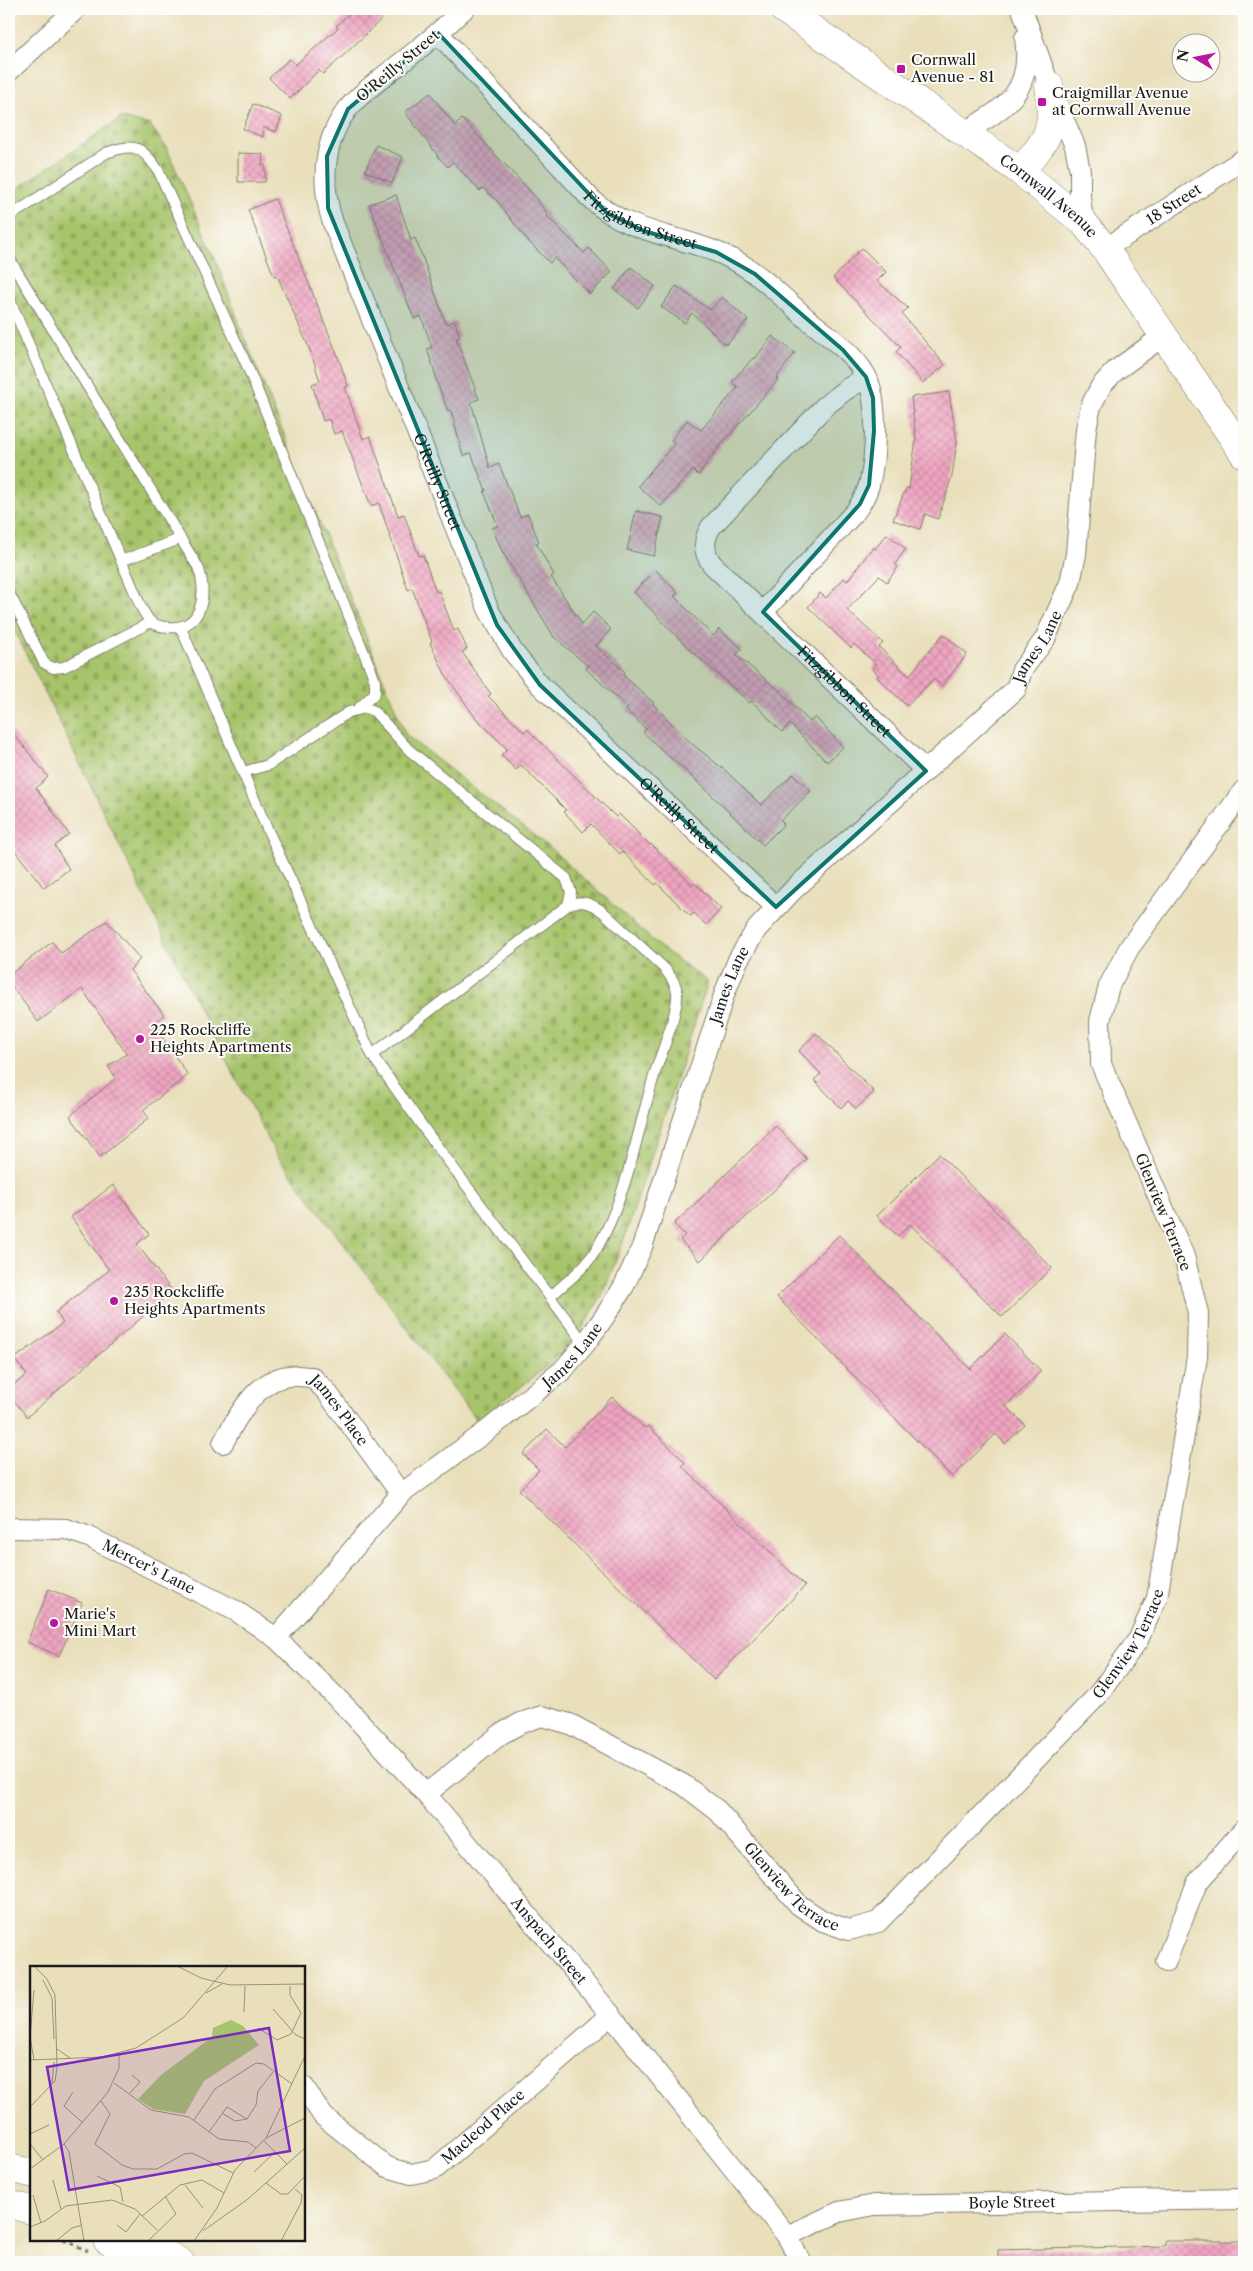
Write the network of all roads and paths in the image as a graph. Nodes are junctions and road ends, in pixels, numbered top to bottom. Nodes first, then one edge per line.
1 (76, 9) edge
2 (464, 9) edge
3 (783, 9) edge
4 (1021, 9) edge
5 (438, 33) junction
6 (9, 71) edge
7 (1049, 85) junction
8 (965, 132) junction
9 (1244, 161) edge
10 (1020, 171) junction
11 (9, 217) edge
12 (1083, 222) junction
13 (1105, 250) junction
14 (9, 258) edge
15 (9, 298) edge
16 (1163, 336) junction
17 (866, 377) junction
18 (1244, 454) edge
19 (180, 539) junction
20 (122, 562) junction
21 (9, 594) edge
22 (763, 612) junction
23 (151, 622) junction
24 (181, 628) junction
25 (358, 709) junction
26 (926, 771) junction
27 (243, 772) junction
28 (1244, 790) edge
29 (568, 905) junction
30 (776, 907) junction
31 (372, 1055) junction
32 (550, 1297) junction
33 (585, 1344) junction
34 (223, 1443) dead end
35 (401, 1494) junction
36 (9, 1528) edge
37 (276, 1638) junction
38 (426, 1794) junction
39 (1244, 1829) edge
40 (1166, 1961) dead end
41 (611, 2015) junction
42 (305, 2088) edge
43 (9, 2168) edge
44 (30, 2173) edge
45 (1244, 2198) edge
46 (9, 2204) edge
47 (30, 2210) edge
48 (787, 2236) junction
49 (109, 2241) edge
50 (169, 2252) edge
51 (801, 2262) edge

1 - 6 street
2 - 5 street, O'Reilly Street
3 - 8 main road, Cornwall Avenue
4 - 7 street
4 - 8 street
5 - 17 street, Fitzgibbon Street
5 - 30 street, O'Reilly Street
7 - 10 main road
7 - 12 street
8 - 10 main road, Cornwall Avenue
9 - 13 street, 18 Street
10 - 12 main road, Cornwall Avenue
11 - 25 lane
12 - 13 main road, Cornwall Avenue
13 - 16 main road, Cornwall Avenue
14 - 19 lane
15 - 20 lane
16 - 18 main road, Cornwall Avenue
16 - 26 street, James Lane
17 - 22 street, Fitzgibbon Street
17 - 22 street, Fitzgibbon Street
19 - 20 lane
19 - 24 lane
20 - 23 lane
21 - 23 lane
22 - 26 street, Fitzgibbon Street
23 - 24 lane
24 - 27 lane
25 - 27 lane
25 - 29 lane
26 - 30 street, James Lane
27 - 31 lane
28 - 38 street, Glenview Terrace
29 - 31 lane
29 - 32 lane
30 - 33 street, James Lane
31 - 32 lane
32 - 33 lane
33 - 35 street, James Lane
34 - 35 street, James Place
35 - 37 street, James Lane
36 - 37 street, Mercer's Lane
37 - 38 street, Anspach Street
38 - 41 street, Anspach Street
39 - 40 street
41 - 42 street, Macleod Place
41 - 48 street, Anspach Street
43 - 44 main road
45 - 48 street, Boyle Street
46 - 47 main road
48 - 51 street, Anspach Street
49 - 50 main road

